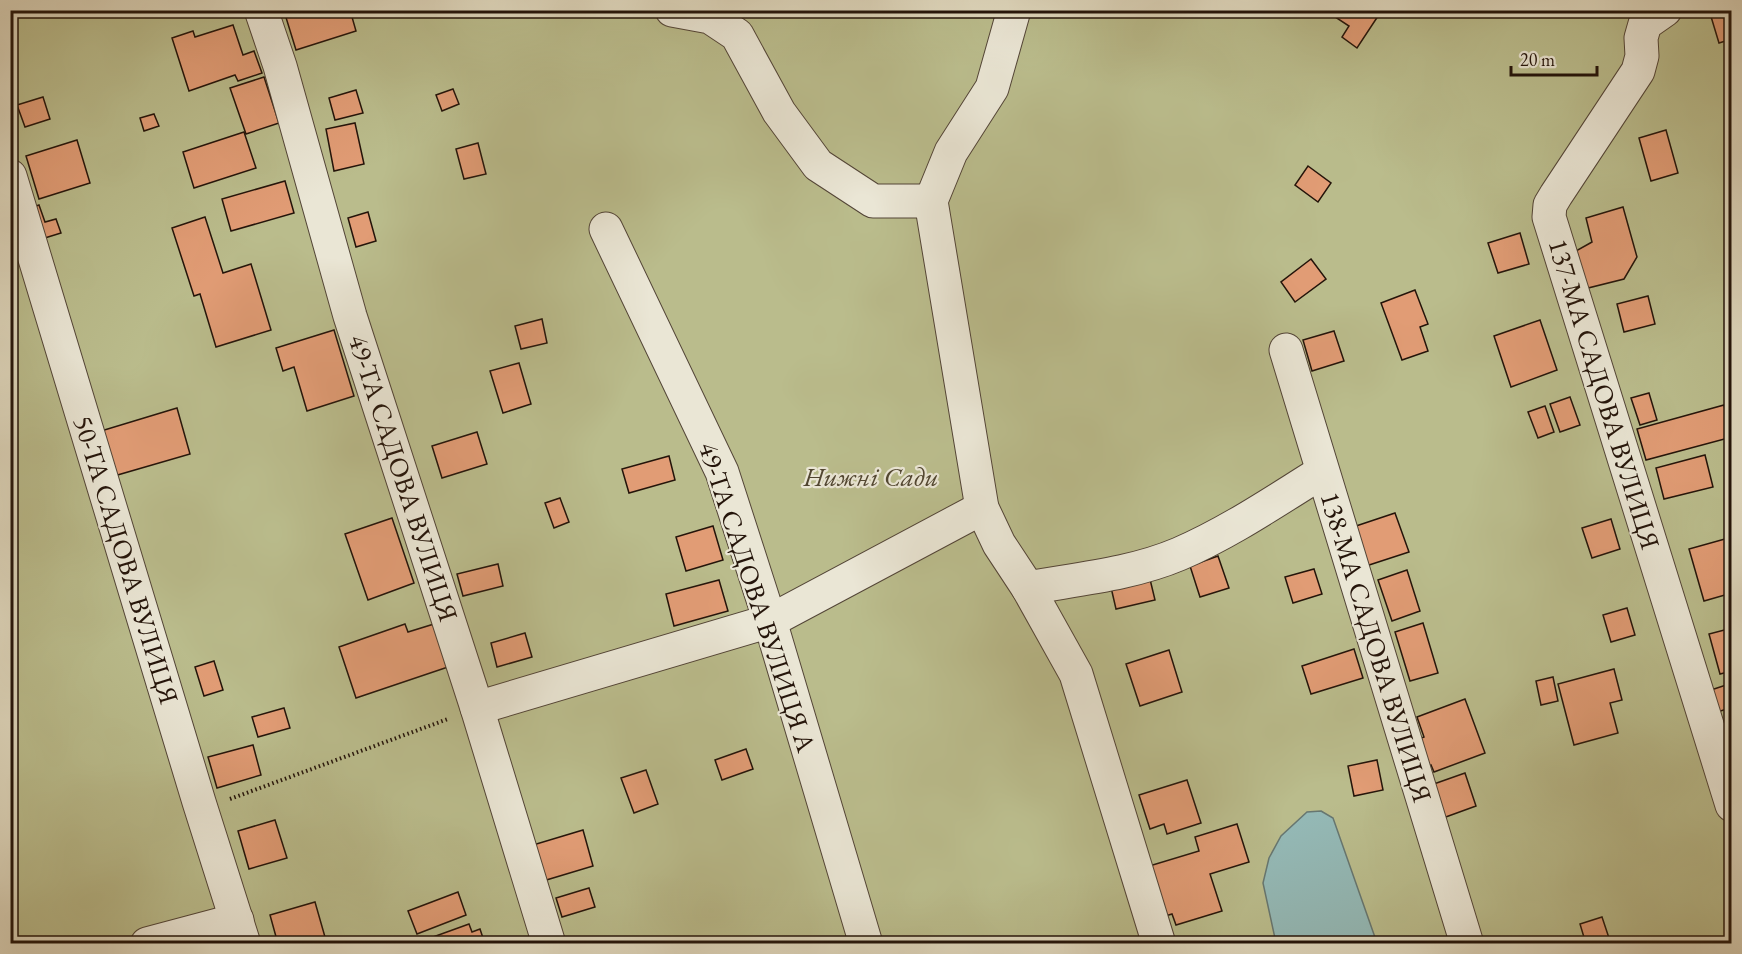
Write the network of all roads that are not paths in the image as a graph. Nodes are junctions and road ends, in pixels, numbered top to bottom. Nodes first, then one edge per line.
1 (261, 10) edge
2 (672, 10) edge
3 (1014, 10) edge
4 (1665, 10) edge
5 (10, 176) edge
6 (931, 201) junction
7 (606, 229) dead end
8 (1286, 350) dead end
9 (1322, 472) junction
10 (982, 508) junction
11 (1028, 588) junction
12 (770, 621) junction
13 (477, 708) junction
14 (1731, 805) edge
15 (240, 932) edge
16 (147, 944) edge
17 (549, 944) edge
18 (866, 944) edge
19 (1159, 944) edge
20 (1467, 944) edge

1 - 13 street, 49-ТА САДОВА ВУЛИЦЯ
2 - 6 street
3 - 6 street
4 - 14 street, 137-МА САДОВА ВУЛИЦЯ
5 - 15 street, 50-ТА САДОВА ВУЛИЦЯ
6 - 10 street
7 - 12 street, 49-ТА САДОВА ВУЛИЦЯ А
8 - 9 street, 138-МА САДОВА ВУЛИЦЯ
9 - 11 street
9 - 20 street, 138-МА САДОВА ВУЛИЦЯ
10 - 11 street
10 - 12 street
11 - 19 street
12 - 13 street
12 - 18 street, 49-ТА САДОВА ВУЛИЦЯ А
13 - 17 street, 49-ТА САДОВА ВУЛИЦЯ
15 - 16 street

